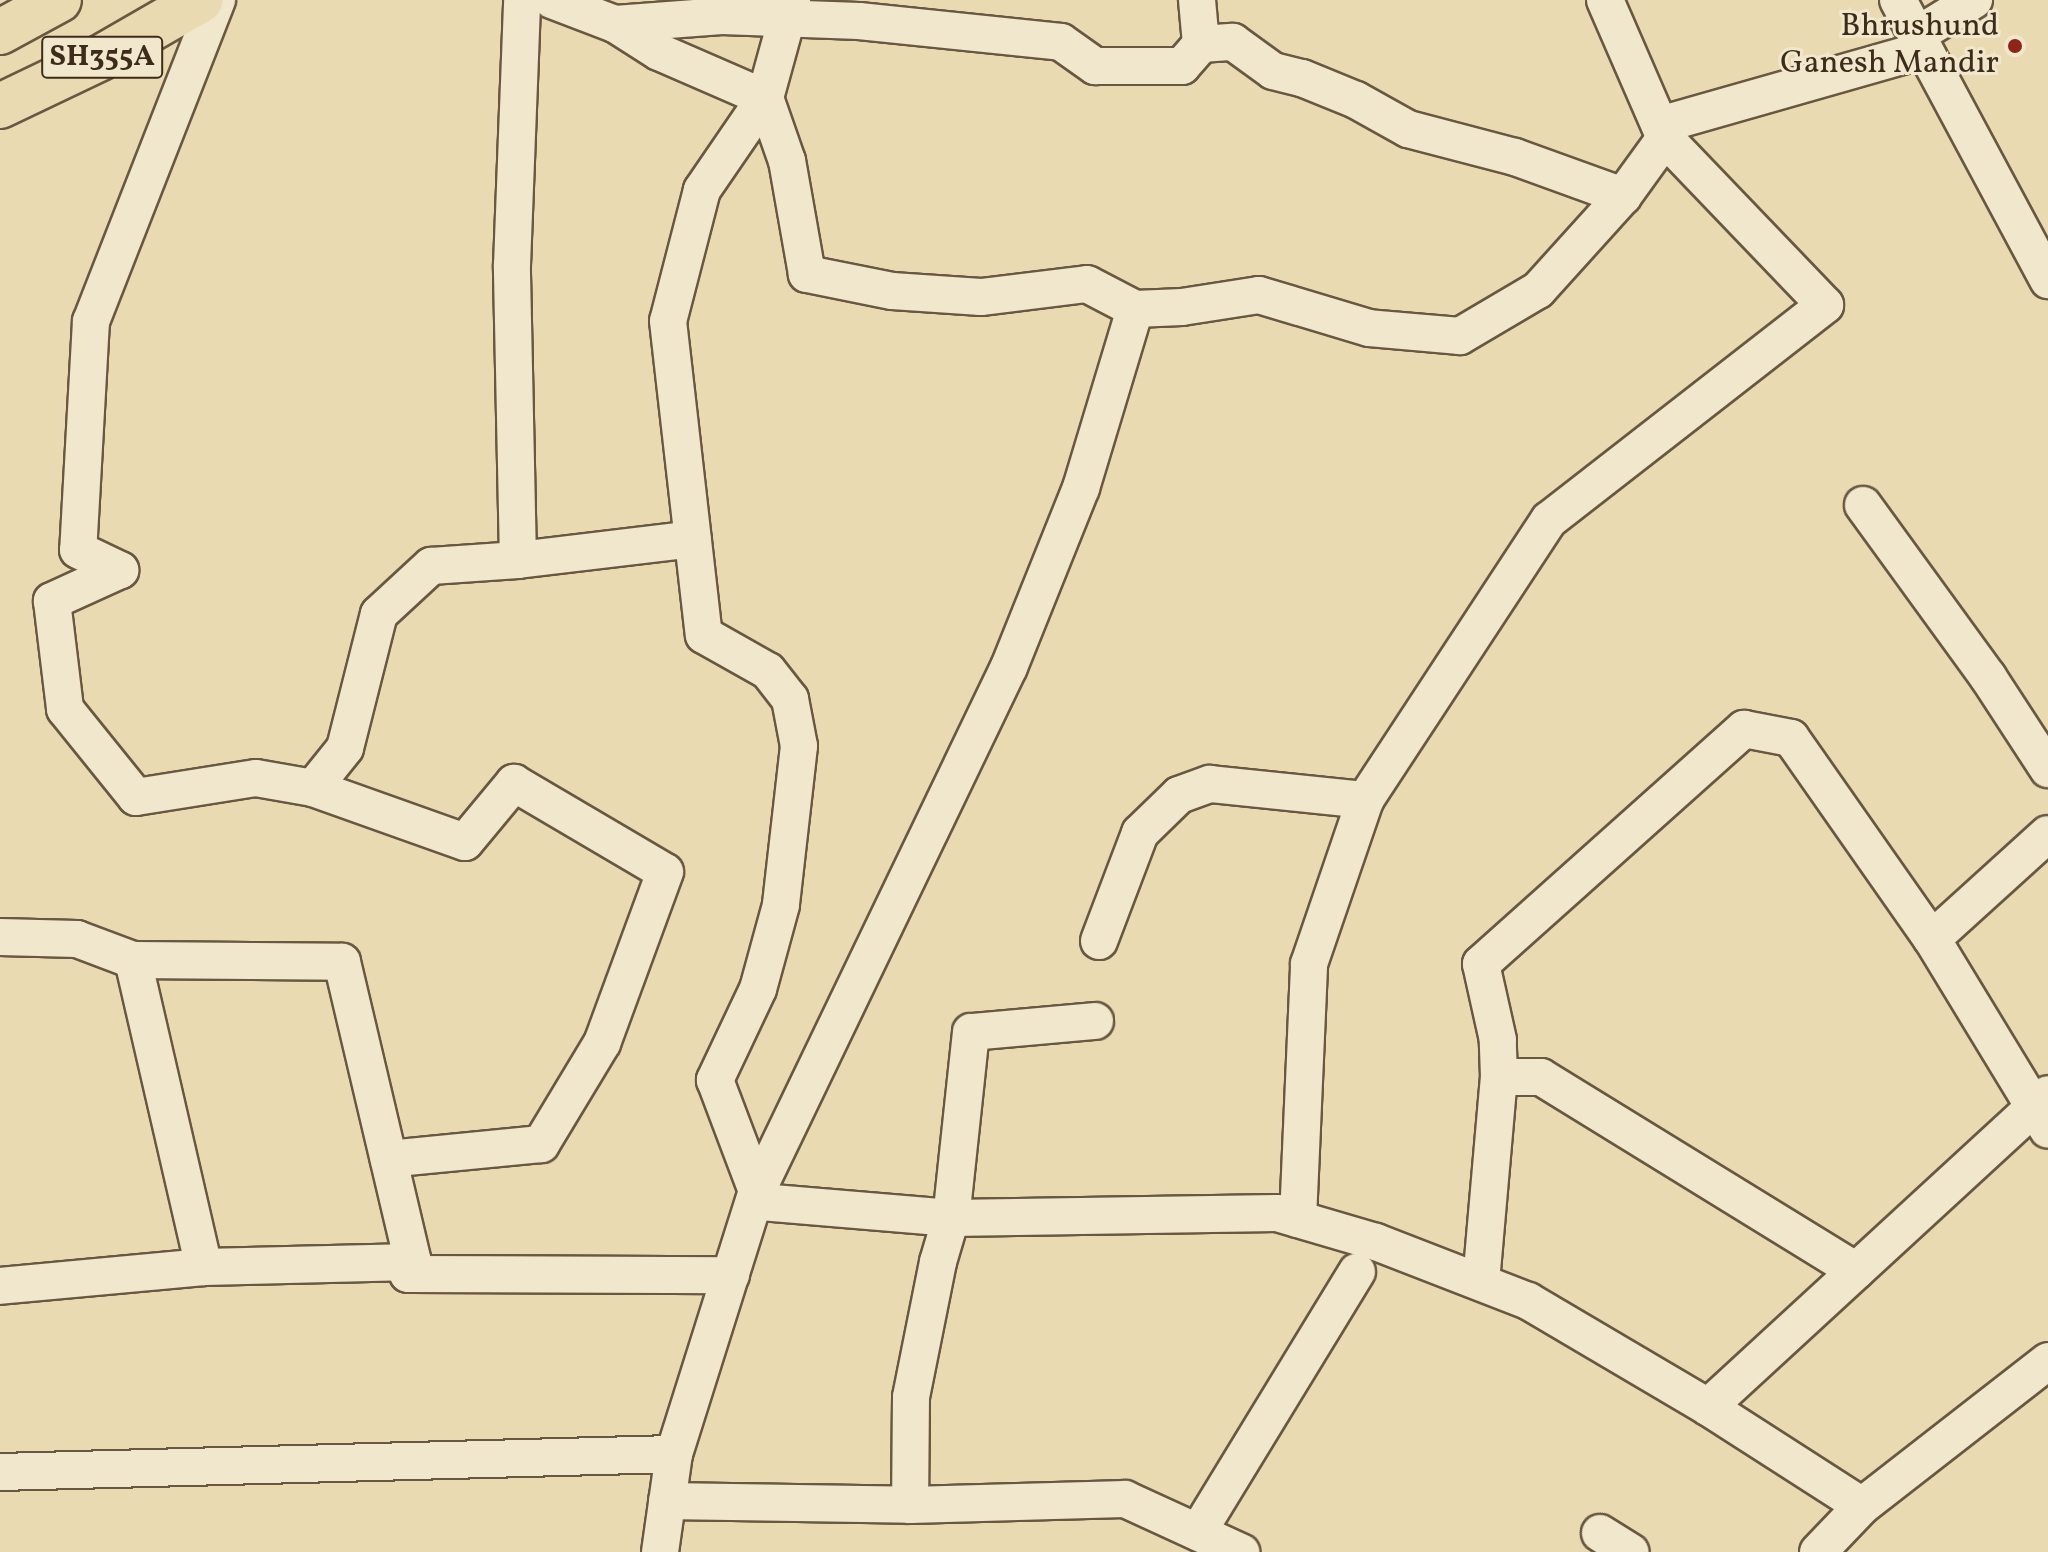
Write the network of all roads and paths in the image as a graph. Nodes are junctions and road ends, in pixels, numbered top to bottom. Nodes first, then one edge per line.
1 (59, 0) edge
2 (201, 0) edge
3 (217, 0) edge
4 (522, 0) edge
5 (552, 0) edge
6 (1197, 0) edge
7 (1605, 0) edge
8 (1898, 0) edge
9 (1974, 0) edge
10 (789, 9) edge
11 (615, 24) junction
12 (0, 32) edge
13 (1920, 42) junction
14 (1201, 44) junction
15 (765, 98) junction
16 (0, 106) edge
17 (1662, 131) junction
18 (1623, 196) junction
19 (2048, 280) edge
20 (1135, 309) junction
21 (1863, 505) dead end
22 (693, 539) junction
23 (518, 560) junction
24 (2048, 769) edge
25 (313, 788) junction
26 (1365, 800) junction
27 (2048, 834) edge
28 (0, 937) edge
29 (1932, 939) junction
30 (1099, 941) dead end
31 (133, 960) junction
32 (1095, 1021) dead end
33 (1499, 1077) junction
34 (2043, 1111) edge
35 (389, 1159) junction
36 (757, 1191) junction
37 (951, 1218) junction
38 (1298, 1219) junction
39 (413, 1262) junction
40 (204, 1267) junction
41 (1856, 1271) junction
42 (1357, 1272) dead end
43 (731, 1275) junction
44 (1481, 1282) junction
45 (0, 1286) edge
46 (2048, 1361) edge
47 (1708, 1407) junction
48 (674, 1454) junction
49 (0, 1472) edge
50 (667, 1501) junction
51 (910, 1505) junction
52 (1862, 1506) junction
53 (1198, 1532) junction
54 (1600, 1533) dead end
55 (660, 1552) edge
56 (1241, 1552) edge
57 (1631, 1552) edge
58 (1818, 1552) edge

1 - 12 main road, SH355A
2 - 16 main road, SH355A
3 - 25 street
4 - 23 street
5 - 11 street
6 - 14 street
7 - 17 street
8 - 13 street
9 - 13 street
10 - 11 street
10 - 14 street
10 - 15 street
11 - 15 street
13 - 17 street
13 - 19 street
14 - 18 street
15 - 20 street
15 - 22 street
17 - 18 street
17 - 26 street
18 - 20 street
20 - 36 street
21 - 24 street
22 - 23 street
22 - 36 street
23 - 25 street
25 - 35 street
26 - 30 street
26 - 38 street
27 - 29 street
28 - 31 street
29 - 33 street
29 - 34 street
31 - 35 street
31 - 40 street
32 - 37 street
33 - 41 street
33 - 44 street
34 - 41 street
35 - 39 street
36 - 37 street
36 - 43 street
37 - 38 street
37 - 51 street
38 - 44 street
39 - 40 street
39 - 43 street
40 - 45 street
41 - 47 street
42 - 53 street
43 - 48 street
44 - 47 street
46 - 52 street
47 - 52 street
48 - 49 street
48 - 50 street
50 - 51 street
50 - 55 street
51 - 53 street
52 - 58 street
53 - 56 street
54 - 57 street

